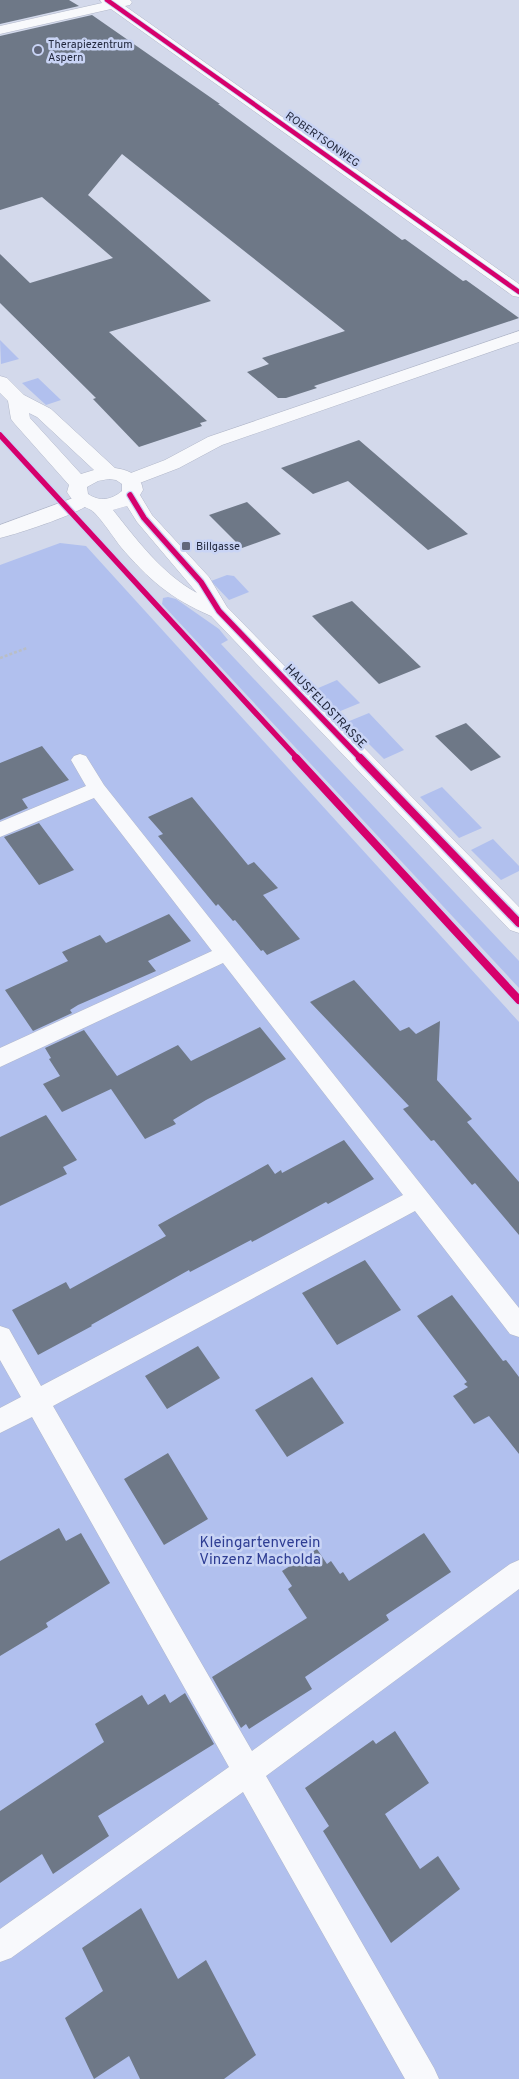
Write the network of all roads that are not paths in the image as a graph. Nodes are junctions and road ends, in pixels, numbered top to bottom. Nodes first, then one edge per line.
1 (135, 0) edge
2 (110, 2) edge
3 (0, 30) edge
4 (519, 292) edge
5 (519, 336) edge
6 (0, 382) edge
7 (17, 399) junction
8 (108, 473) junction
9 (130, 488) junction
10 (87, 496) junction
11 (0, 532) edge
12 (219, 611) junction
13 (80, 760) dead end
14 (96, 789) junction
15 (0, 830) edge
16 (519, 923) edge
17 (224, 954) junction
18 (0, 1058) edge
19 (418, 1198) junction
20 (519, 1326) edge
21 (0, 1337) edge
22 (35, 1402) junction
23 (0, 1421) edge
24 (519, 1573) edge
25 (247, 1772) junction
26 (0, 1947) edge
27 (423, 2079) edge

1 - 2 street
2 - 3 street
2 - 4 street, ROBERTSONWEG
5 - 9 street
6 - 7 street, HAUSFELDSTRASSE
7 - 8 street, HAUSFELDSTRASSE
7 - 10 street, HAUSFELDSTRASSE
8 - 9 street
8 - 10 street
9 - 10 street
9 - 12 street, HAUSFELDSTRASSE
10 - 11 street
10 - 12 street, HAUSFELDSTRASSE
12 - 16 street, HAUSFELDSTRASSE
13 - 14 lane
14 - 15 lane
14 - 17 lane
17 - 18 lane
17 - 19 lane
19 - 20 lane
19 - 22 lane
21 - 22 lane
22 - 23 lane
22 - 25 lane
24 - 25 lane
25 - 26 lane
25 - 27 lane

